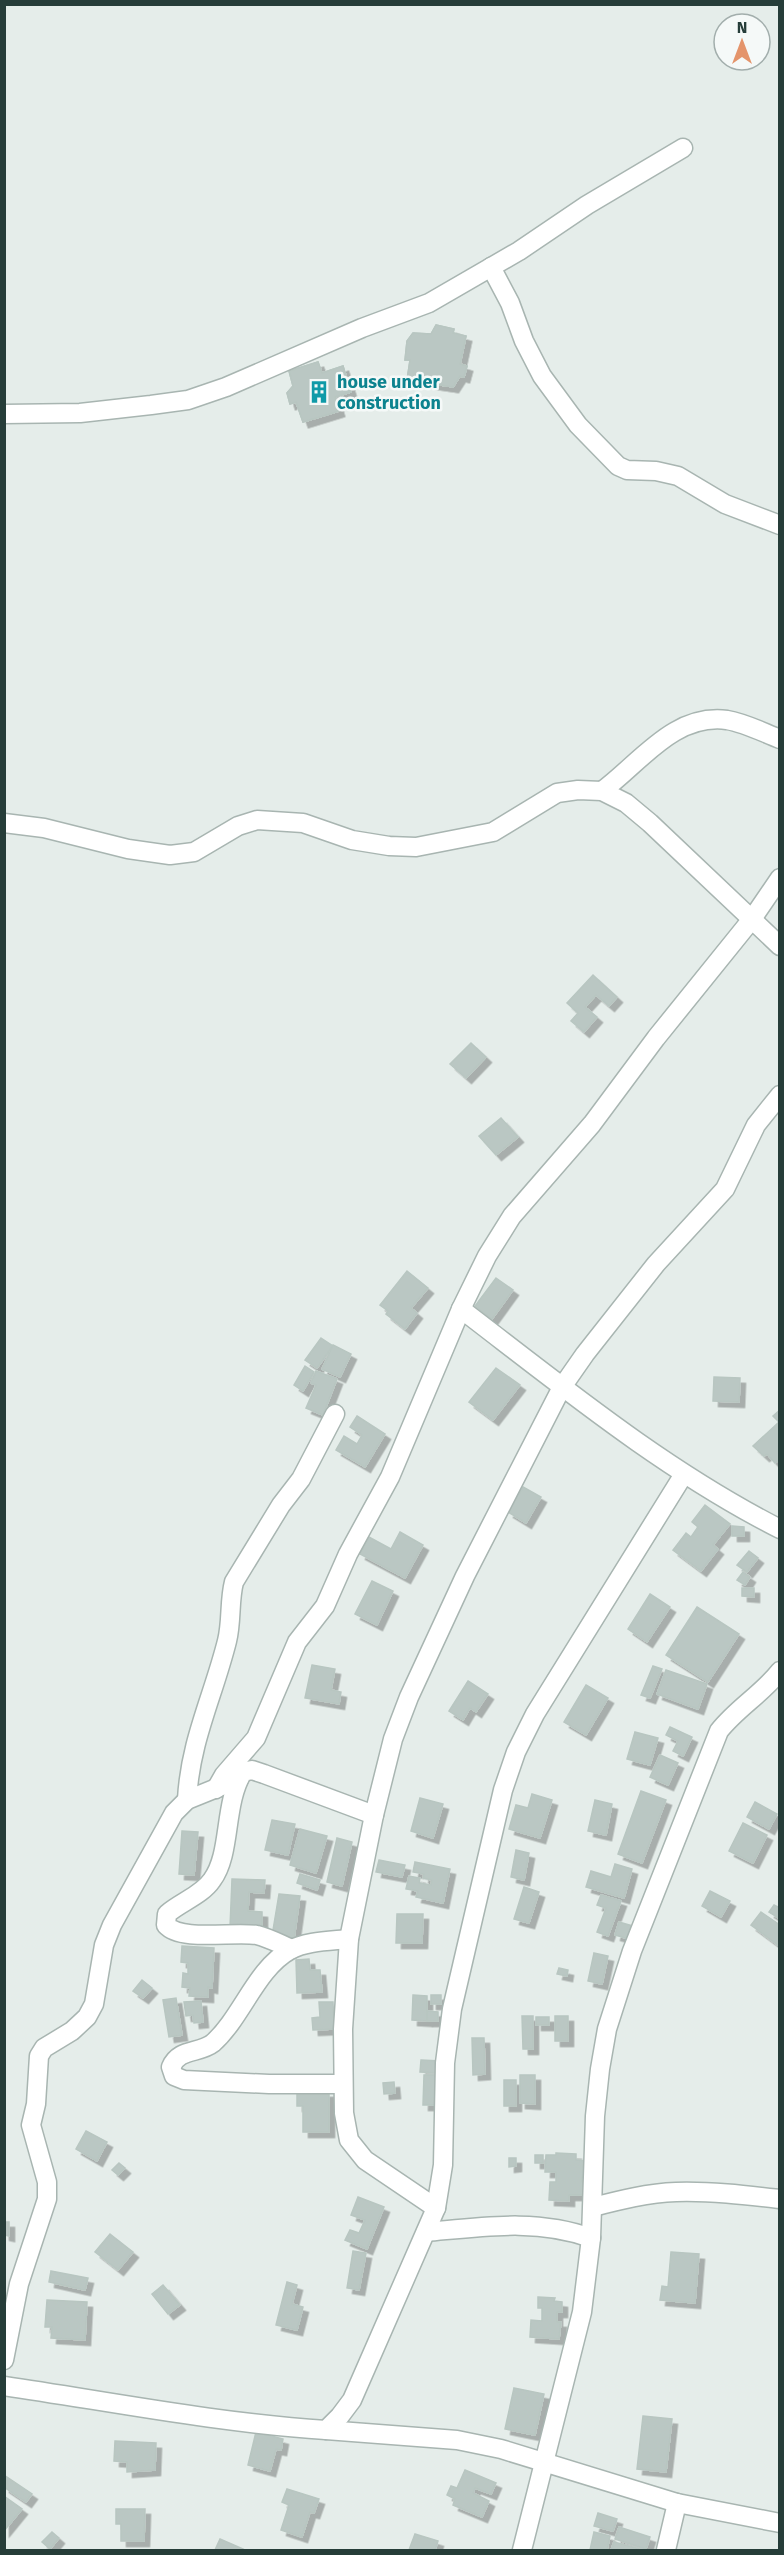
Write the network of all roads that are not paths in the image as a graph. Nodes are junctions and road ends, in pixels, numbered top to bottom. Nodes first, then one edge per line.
1 (683, 148) dead end
2 (491, 267) junction
3 (4, 414) edge
4 (780, 525) edge
5 (780, 739) edge
6 (602, 791) junction
7 (4, 823) edge
8 (780, 878) edge
9 (752, 919) junction
10 (780, 946) edge
11 (780, 1095) edge
12 (461, 1309) junction
13 (562, 1387) junction
14 (335, 1414) dead end
15 (684, 1474) junction
16 (780, 1528) edge
17 (780, 1671) edge
18 (239, 1779) junction
19 (216, 1789) junction
20 (187, 1800) junction
21 (374, 1815) junction
22 (349, 1939) junction
23 (292, 1949) junction
24 (342, 2084) junction
25 (780, 2199) edge
26 (593, 2207) junction
27 (436, 2208) junction
28 (426, 2232) junction
29 (591, 2238) junction
30 (4, 2360) edge
31 (4, 2386) edge
32 (326, 2430) junction
33 (544, 2463) junction
34 (677, 2503) junction
35 (780, 2523) edge
36 (522, 2550) edge
37 (666, 2550) edge

1 - 2 street
2 - 3 street
2 - 4 street
5 - 6 street
6 - 7 street
6 - 9 street
8 - 9 street
9 - 10 street
9 - 12 street
11 - 13 street
12 - 13 street
12 - 19 street
13 - 15 street
13 - 21 street
14 - 20 street
15 - 16 street
15 - 27 street
17 - 26 street
18 - 19 street
18 - 21 street
18 - 23 street
19 - 20 street
20 - 30 street
21 - 22 street
22 - 23 street
22 - 24 street
23 - 24 street
24 - 27 street
25 - 26 street
26 - 29 street
27 - 28 street
28 - 29 street
28 - 32 street
29 - 33 street
31 - 32 street
32 - 33 street
33 - 34 street
33 - 36 street
34 - 35 street
34 - 37 street

